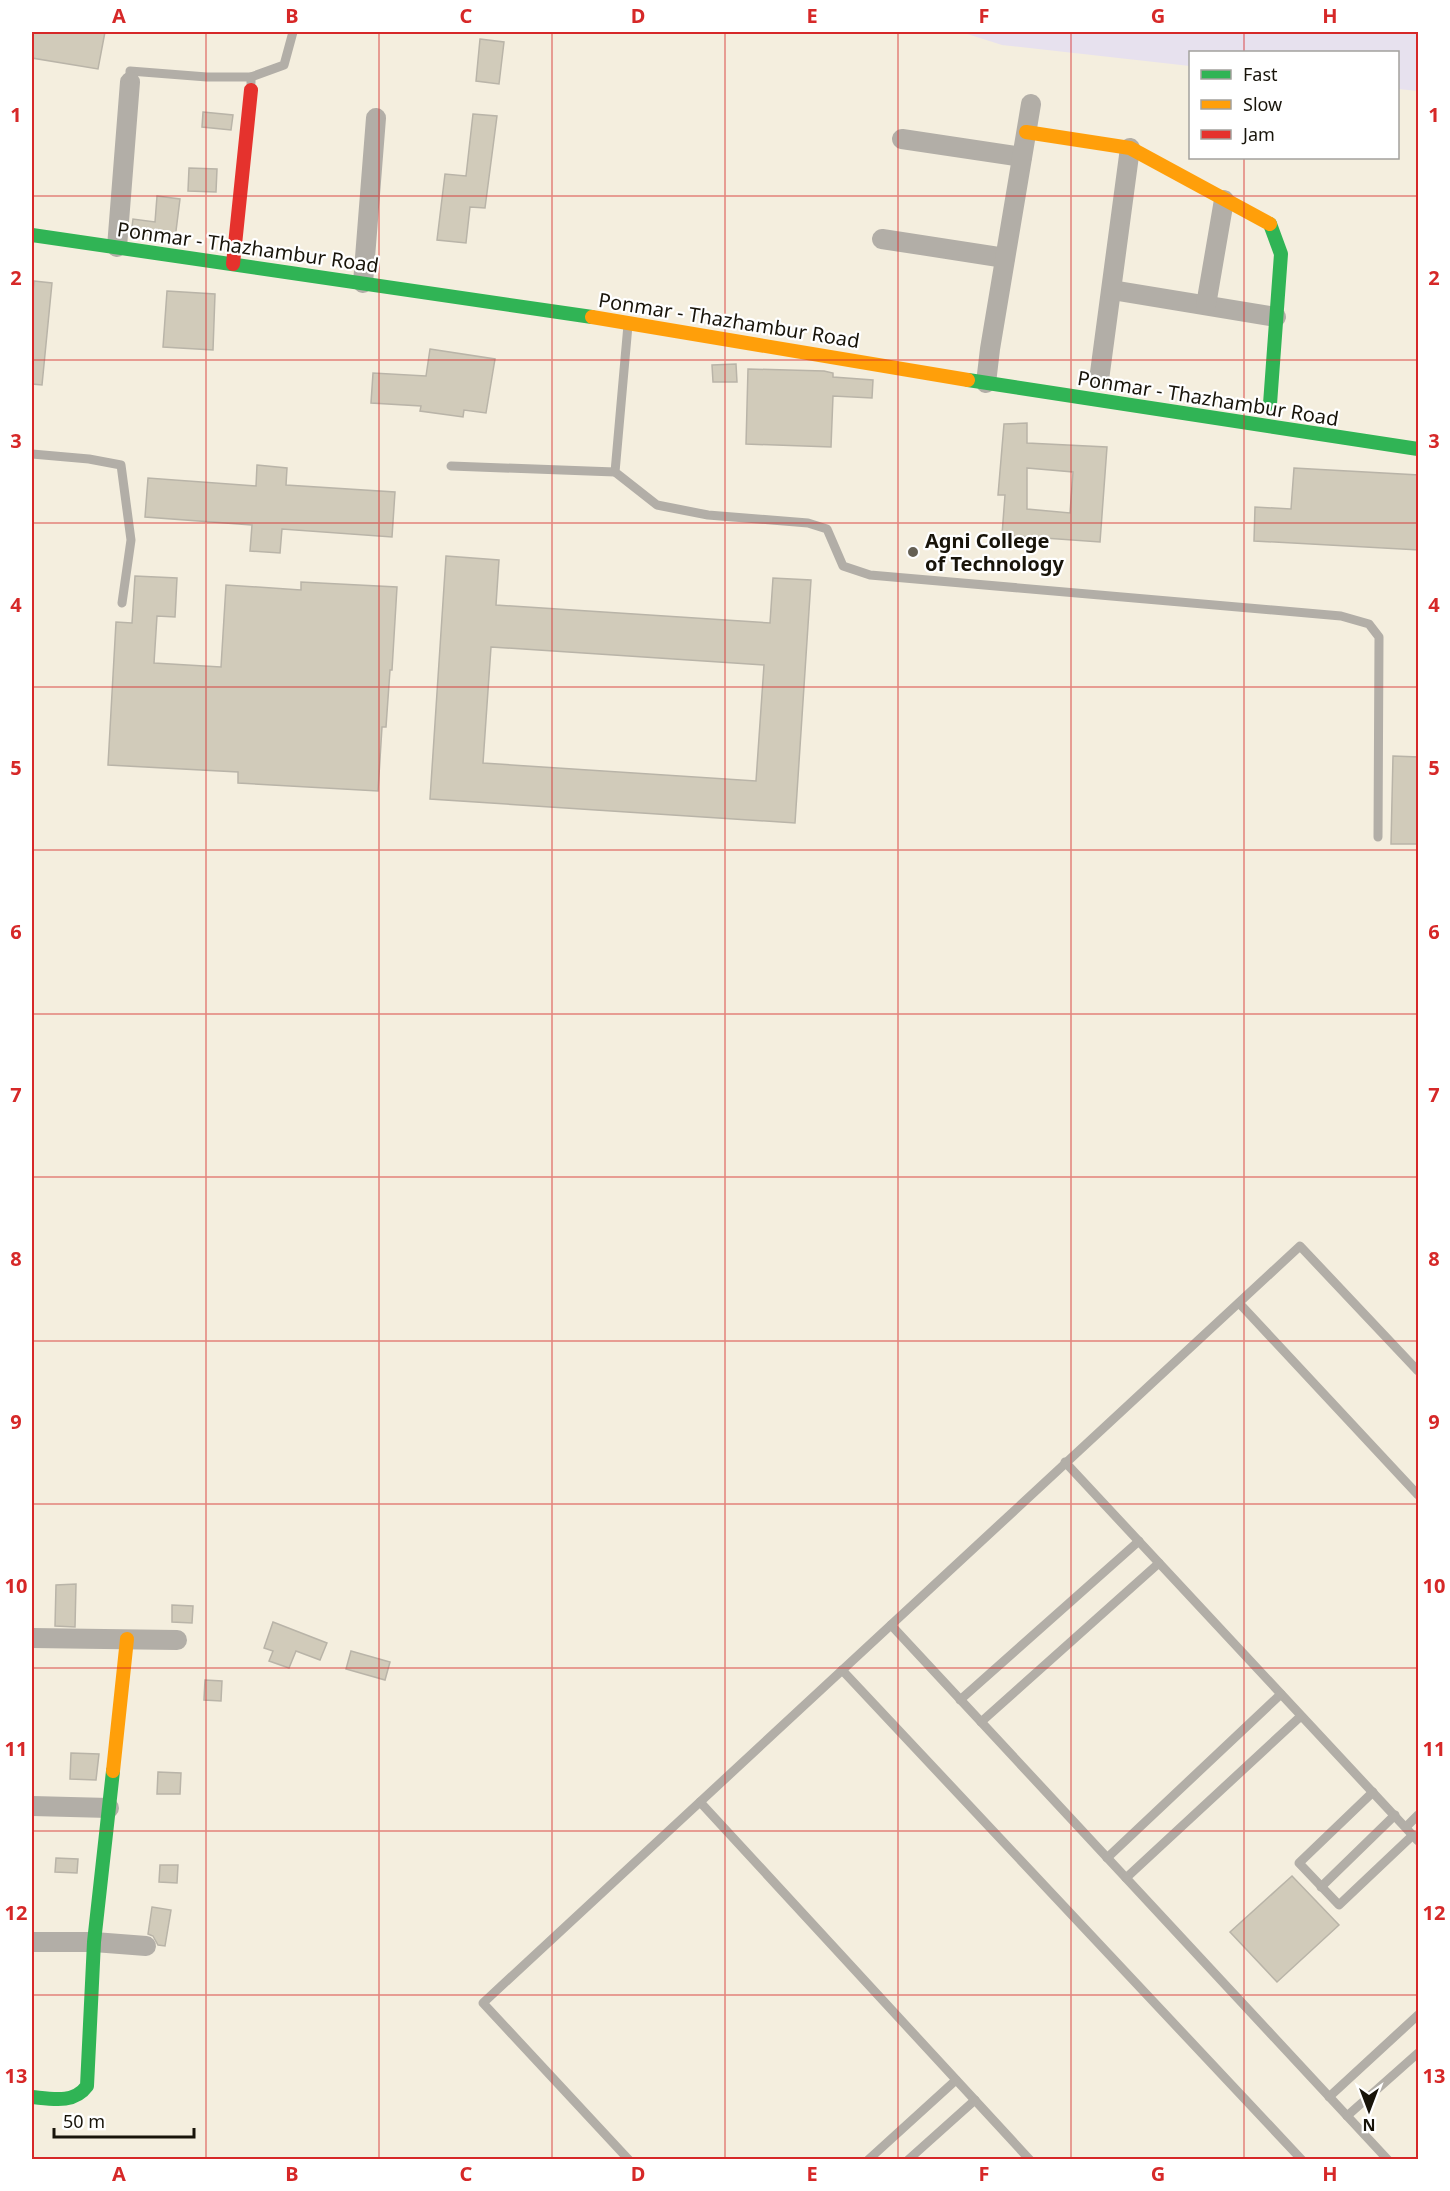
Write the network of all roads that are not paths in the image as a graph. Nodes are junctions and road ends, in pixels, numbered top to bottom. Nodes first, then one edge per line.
1 (293, 32) edge
2 (130, 82) joint
3 (251, 83) junction
4 (1030, 104) dead end
5 (376, 118) dead end
6 (1026, 132) junction
7 (902, 139) dead end
8 (1130, 148) junction
9 (1022, 158) junction
10 (1224, 200) junction
11 (32, 235) edge
12 (882, 239) dead end
13 (117, 247) junction
14 (1005, 258) junction
15 (233, 264) junction
16 (363, 283) junction
17 (1112, 290) junction
18 (1206, 305) junction
19 (1276, 317) junction
20 (628, 322) junction
21 (1099, 380) dead end
22 (986, 383) junction
23 (1270, 404) dead end
24 (1419, 449) edge
25 (32, 454) edge
26 (451, 466) dead end
27 (615, 472) junction
28 (122, 603) dead end
29 (1378, 837) dead end
30 (1239, 1303) junction
31 (1419, 1371) edge
32 (1065, 1462) junction
33 (1419, 1495) edge
34 (1139, 1541) junction
35 (1159, 1563) junction
36 (891, 1625) junction
37 (32, 1638) edge
38 (127, 1640) junction
39 (177, 1640) dead end
40 (842, 1670) junction
41 (1281, 1694) junction
42 (960, 1700) junction
43 (1301, 1716) junction
44 (981, 1722) junction
45 (1373, 1792) junction
46 (700, 1802) junction
47 (32, 1806) edge
48 (109, 1808) junction
49 (1395, 1815) junction
50 (1419, 1815) edge
51 (1406, 1827) junction
52 (1416, 1838) edge
53 (1107, 1858) junction
54 (1126, 1878) junction
55 (1321, 1887) junction
56 (32, 1942) edge
57 (94, 1942) junction
58 (146, 1946) dead end
59 (1419, 2016) edge
60 (1419, 2053) edge
61 (956, 2080) junction
62 (32, 2097) edge
63 (1329, 2097) junction
64 (975, 2100) junction
65 (1347, 2116) junction
66 (629, 2160) edge
67 (868, 2160) edge
68 (908, 2160) edge
69 (1030, 2160) edge
70 (1302, 2160) edge
71 (1388, 2160) edge

1 - 3 lane
2 - 3 lane
2 - 13 street
3 - 15 street
4 - 6 street
5 - 16 street
6 - 8 street
6 - 9 street
7 - 9 street
8 - 10 street
8 - 17 street
9 - 14 street
10 - 18 street
10 - 19 street
11 - 13 street, Ponmar - Thazhambur Road
12 - 14 street
13 - 15 street, Ponmar - Thazhambur Road
14 - 22 street
15 - 16 street, Ponmar - Thazhambur Road
16 - 20 street, Ponmar - Thazhambur Road
17 - 18 street
17 - 21 street
18 - 19 street
19 - 23 street
20 - 22 street, Ponmar - Thazhambur Road
20 - 27 lane
22 - 24 street, Ponmar - Thazhambur Road
25 - 28 lane
26 - 27 lane
27 - 29 lane
30 - 31 lane
30 - 32 lane
30 - 33 lane
32 - 34 lane
32 - 36 lane
34 - 35 lane
34 - 42 lane
35 - 41 lane
35 - 44 lane
36 - 40 lane
36 - 42 lane
37 - 38 street
38 - 39 street
38 - 48 street
40 - 46 lane
40 - 70 lane
41 - 43 lane
41 - 53 lane
42 - 44 lane
43 - 45 lane
43 - 54 lane
44 - 53 lane
45 - 49 lane
45 - 55 lane
46 - 61 lane
46 - 66 lane
47 - 48 street
48 - 57 street
49 - 51 lane
49 - 55 lane
50 - 51 lane
51 - 52 lane
52 - 55 lane
53 - 54 lane
54 - 63 lane
56 - 57 street
57 - 58 street
57 - 62 street
59 - 63 lane
60 - 65 lane
61 - 64 lane
61 - 67 lane
63 - 65 lane
64 - 68 lane
64 - 69 lane
65 - 71 lane

